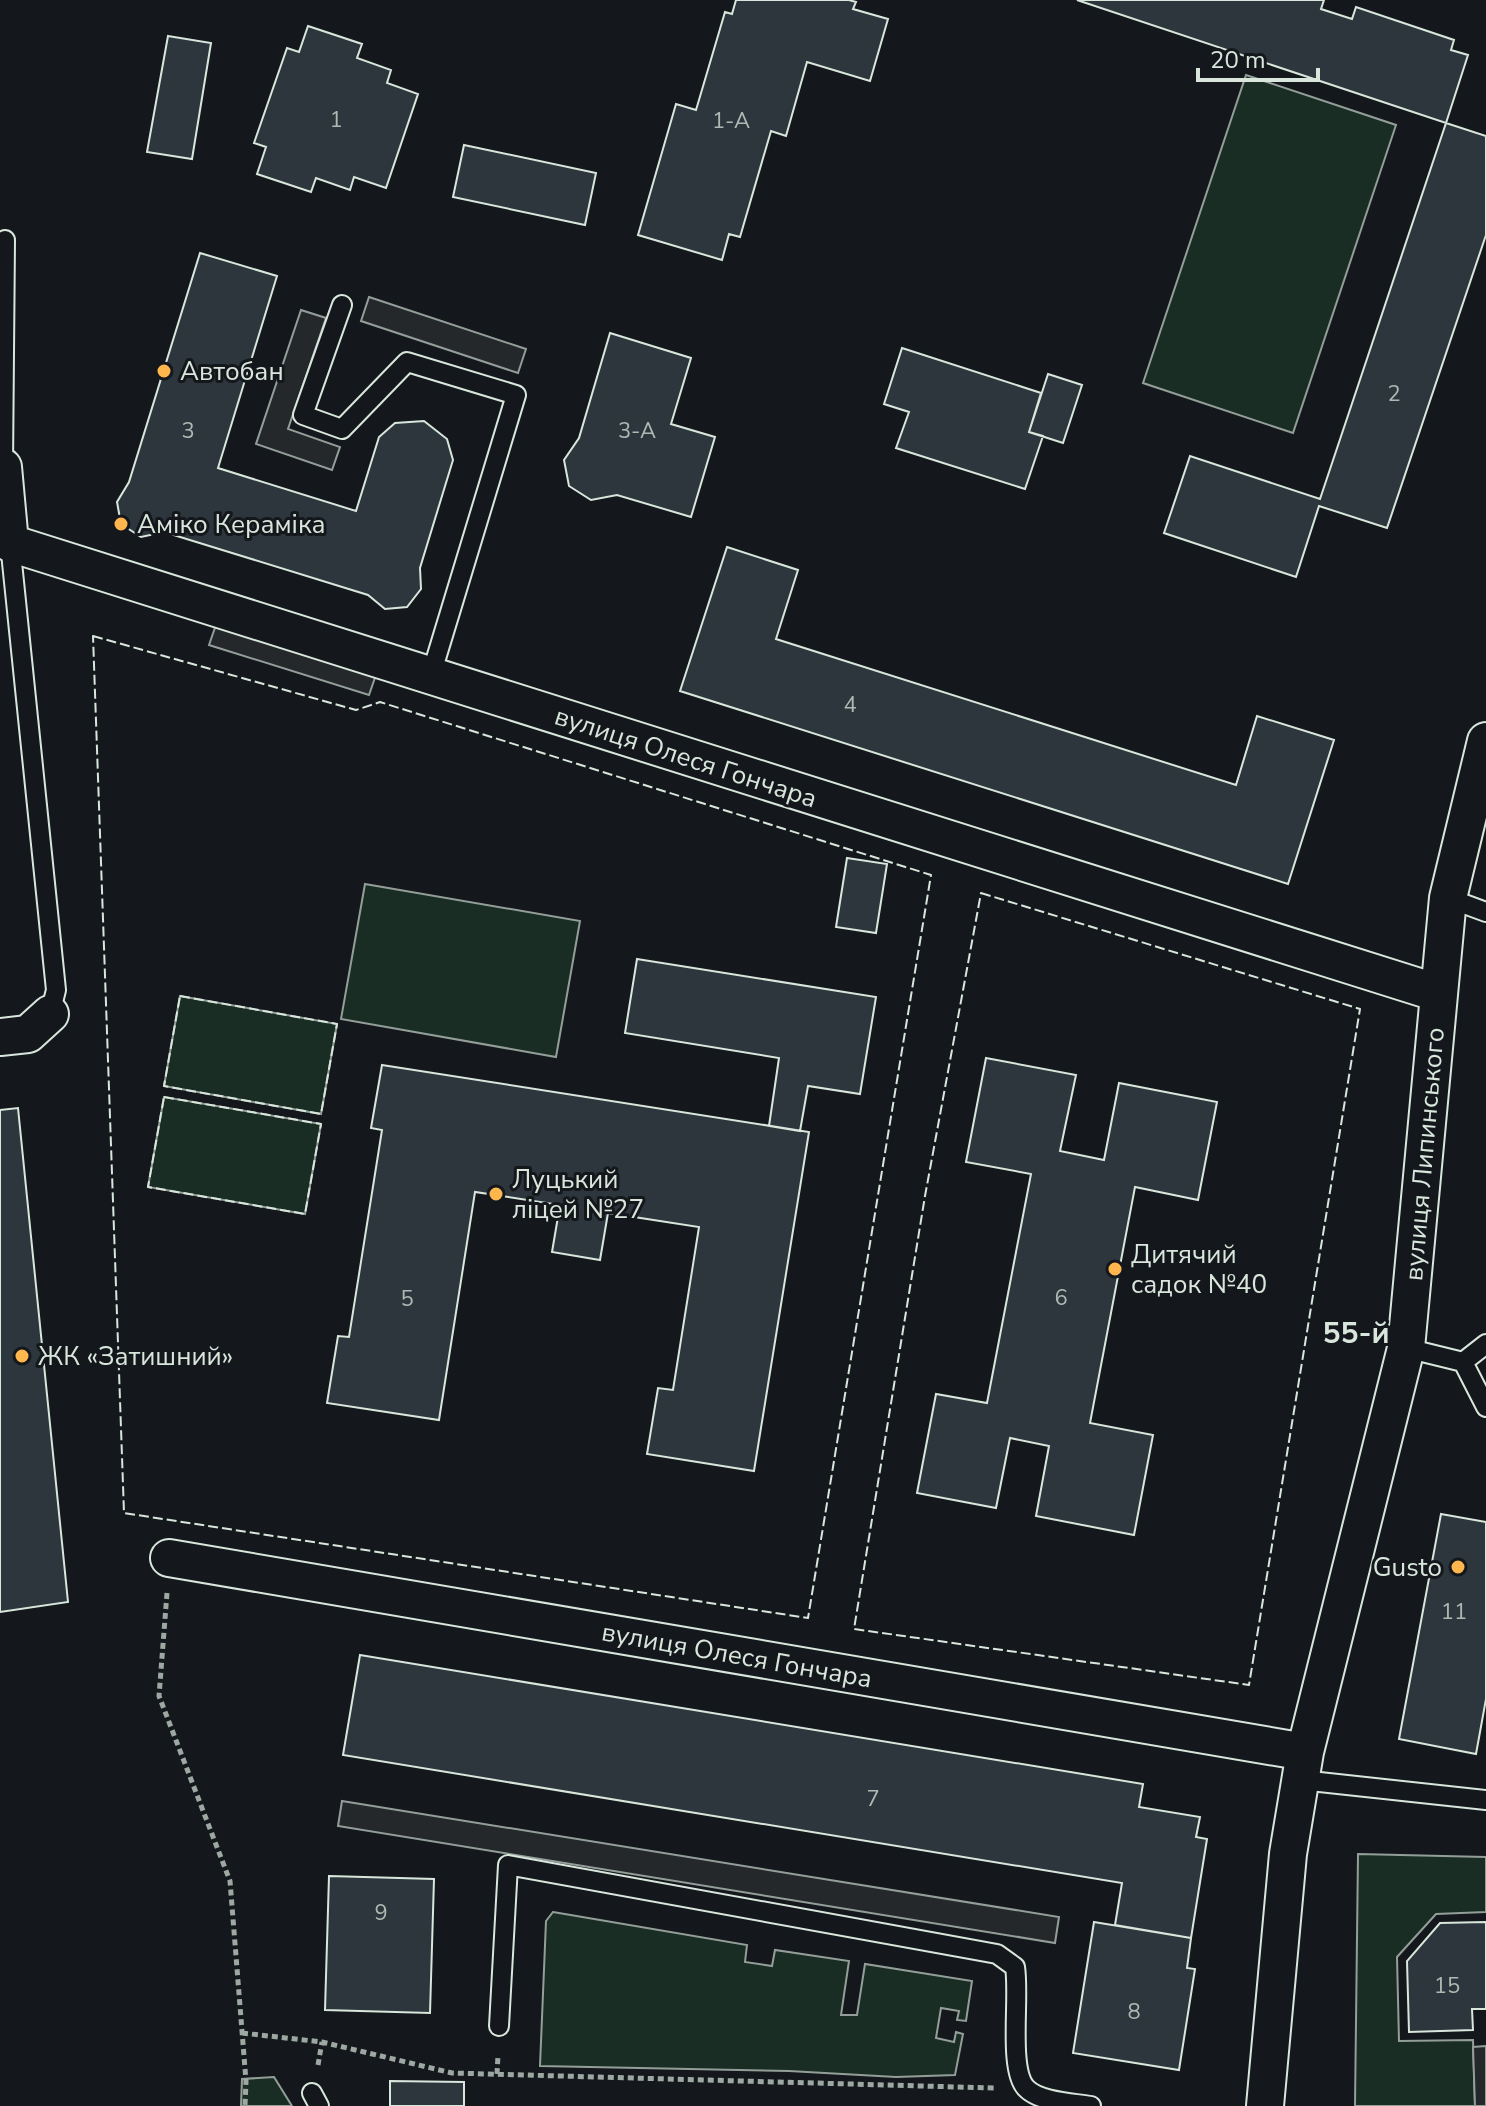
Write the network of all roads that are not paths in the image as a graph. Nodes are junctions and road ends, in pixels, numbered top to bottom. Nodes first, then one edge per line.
1 (5, 240) dead end
2 (342, 305) dead end
3 (2, 468) edge
4 (10, 543) junction
5 (431, 675) junction
6 (1486, 741) edge
7 (1448, 898) junction
8 (1486, 912) edge
9 (1438, 993) junction
10 (50, 1014) joint
11 (0, 1037) edge
12 (1486, 1344) edge
13 (1406, 1348) junction
14 (1463, 1362) junction
15 (1486, 1407) edge
16 (169, 1558) road end
17 (1303, 1766) junction
18 (1486, 1800) edge
19 (499, 2026) dead end
20 (1091, 2106) edge
21 (1265, 2106) edge

1 - 3 lane
2 - 5 lane
3 - 4 street
4 - 5 street, вулиця Олеся Гончара
4 - 10 lane
5 - 9 street, вулиця Олеся Гончара
6 - 7 street, вулиця Липинського
7 - 8 lane
7 - 9 street, вулиця Липинського
9 - 13 street, вулиця Липинського
10 - 11 street
12 - 14 lane
13 - 14 lane
13 - 17 street, вулиця Липинського
14 - 15 lane
16 - 17 street, вулиця Олеся Гончара
17 - 18 lane
17 - 21 street, вулиця Липинського
19 - 20 lane

